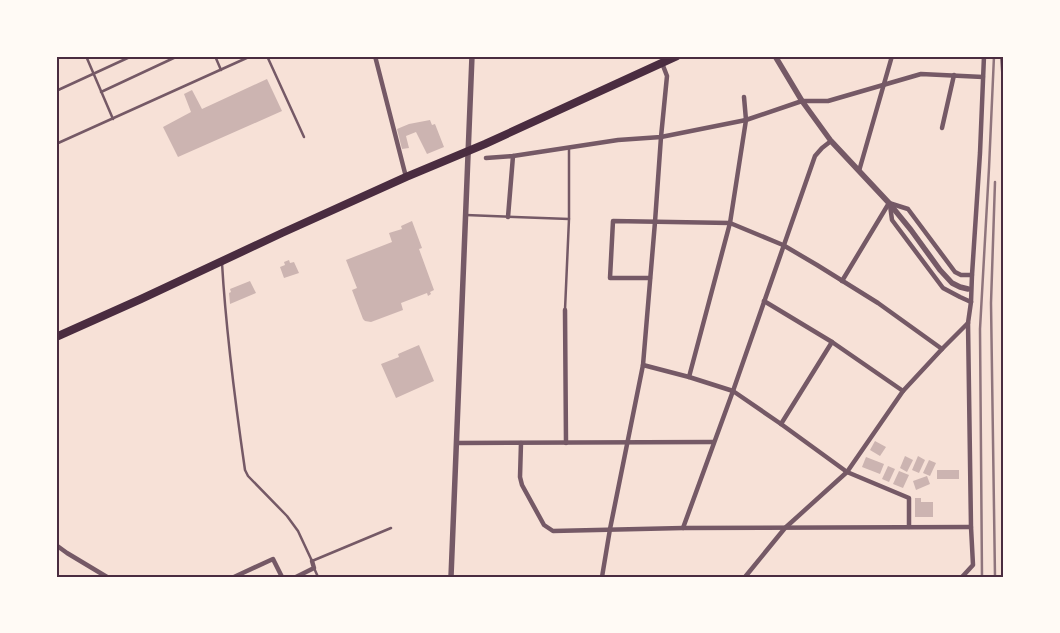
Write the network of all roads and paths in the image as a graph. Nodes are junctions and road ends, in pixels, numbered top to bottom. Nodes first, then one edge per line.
1 (86, 56) edge
2 (132, 56) edge
3 (178, 56) edge
4 (215, 56) edge
5 (251, 56) edge
6 (267, 56) edge
7 (375, 56) edge
8 (472, 56) edge
9 (676, 56) edge
10 (775, 56) edge
11 (892, 56) edge
12 (984, 56) edge
13 (662, 63) junction
14 (221, 70) junction
15 (93, 74) junction
16 (954, 75) junction
17 (983, 77) junction
18 (884, 84) junction
19 (56, 91) edge
20 (101, 92) junction
21 (744, 96) dead end
22 (802, 101) junction
23 (113, 119) junction
24 (746, 120) junction
25 (942, 128) dead end
26 (304, 137) dead end
27 (660, 137) junction
28 (831, 141) junction
29 (56, 144) edge
30 (569, 147) junction
31 (468, 151) junction
32 (513, 156) junction
33 (486, 158) dead end
34 (859, 171) junction
35 (406, 177) junction
36 (889, 203) junction
37 (465, 215) junction
38 (508, 217) junction
39 (569, 219) junction
40 (655, 222) junction
41 (730, 223) junction
42 (783, 245) junction
43 (222, 261) junction
44 (972, 275) junction
45 (650, 278) junction
46 (842, 281) junction
47 (968, 289) dead end
48 (764, 301) junction
49 (971, 302) junction
50 (565, 310) joint
51 (968, 323) junction
52 (56, 336) edge
53 (832, 342) junction
54 (942, 349) junction
55 (643, 366) junction
56 (689, 377) junction
57 (733, 390) junction
58 (903, 391) junction
59 (781, 424) junction
60 (713, 442) junction
61 (456, 443) junction
62 (521, 443) junction
63 (566, 443) junction
64 (628, 443) junction
65 (846, 472) junction
66 (910, 527) junction
67 (971, 527) junction
68 (391, 528) dead end
69 (683, 528) junction
70 (785, 528) junction
71 (610, 529) junction
72 (56, 545) edge
73 (312, 561) junction
74 (314, 568) junction
75 (107, 577) edge
76 (234, 577) edge
77 (282, 577) edge
78 (296, 577) edge
79 (318, 577) edge
80 (452, 577) edge
81 (602, 577) edge
82 (745, 577) edge
83 (962, 577) edge

1 - 15 lane
2 - 15 lane
3 - 20 lane
4 - 14 lane
5 - 14 lane
6 - 26 lane
7 - 35 street
8 - 31 street
9 - 13 highway
10 - 22 street
11 - 18 street
12 - 17 street
13 - 27 street
13 - 31 highway
14 - 23 lane
15 - 19 lane
15 - 20 lane
16 - 17 street
16 - 18 street
16 - 25 street
17 - 44 street
18 - 22 street
18 - 34 street
20 - 23 lane
21 - 24 street
22 - 24 street
22 - 28 street
23 - 29 lane
24 - 27 street
24 - 41 street
27 - 30 street
27 - 40 street
28 - 34 street
28 - 42 street
30 - 32 street
30 - 39 lane
31 - 35 highway
31 - 37 street
32 - 33 street
32 - 38 street
34 - 36 street
35 - 43 highway
36 - 44 street
36 - 46 street
36 - 47 street
36 - 49 street
37 - 38 lane
37 - 61 street
38 - 39 lane
39 - 50 lane
40 - 41 street
40 - 45 street
40 - 45 street
41 - 42 street
41 - 56 street
42 - 46 street
42 - 48 street
43 - 52 highway
43 - 73 lane
44 - 49 street
45 - 55 street
46 - 54 street
48 - 53 street
48 - 57 street
49 - 51 street
50 - 63 street
51 - 54 street
51 - 67 street
53 - 58 street
53 - 59 street
54 - 58 street
55 - 56 street
55 - 64 street
56 - 57 street
57 - 59 street
57 - 60 street
58 - 65 street
59 - 65 street
60 - 64 street
60 - 69 street
61 - 62 street
61 - 80 street
62 - 63 street
62 - 71 street
63 - 64 street
64 - 71 street
65 - 66 street
65 - 70 street
66 - 67 street
66 - 70 street
67 - 83 street
68 - 73 lane
69 - 70 street
69 - 71 street
70 - 82 street
71 - 81 street
72 - 75 street
73 - 74 street
74 - 78 street
74 - 79 lane
76 - 77 street

